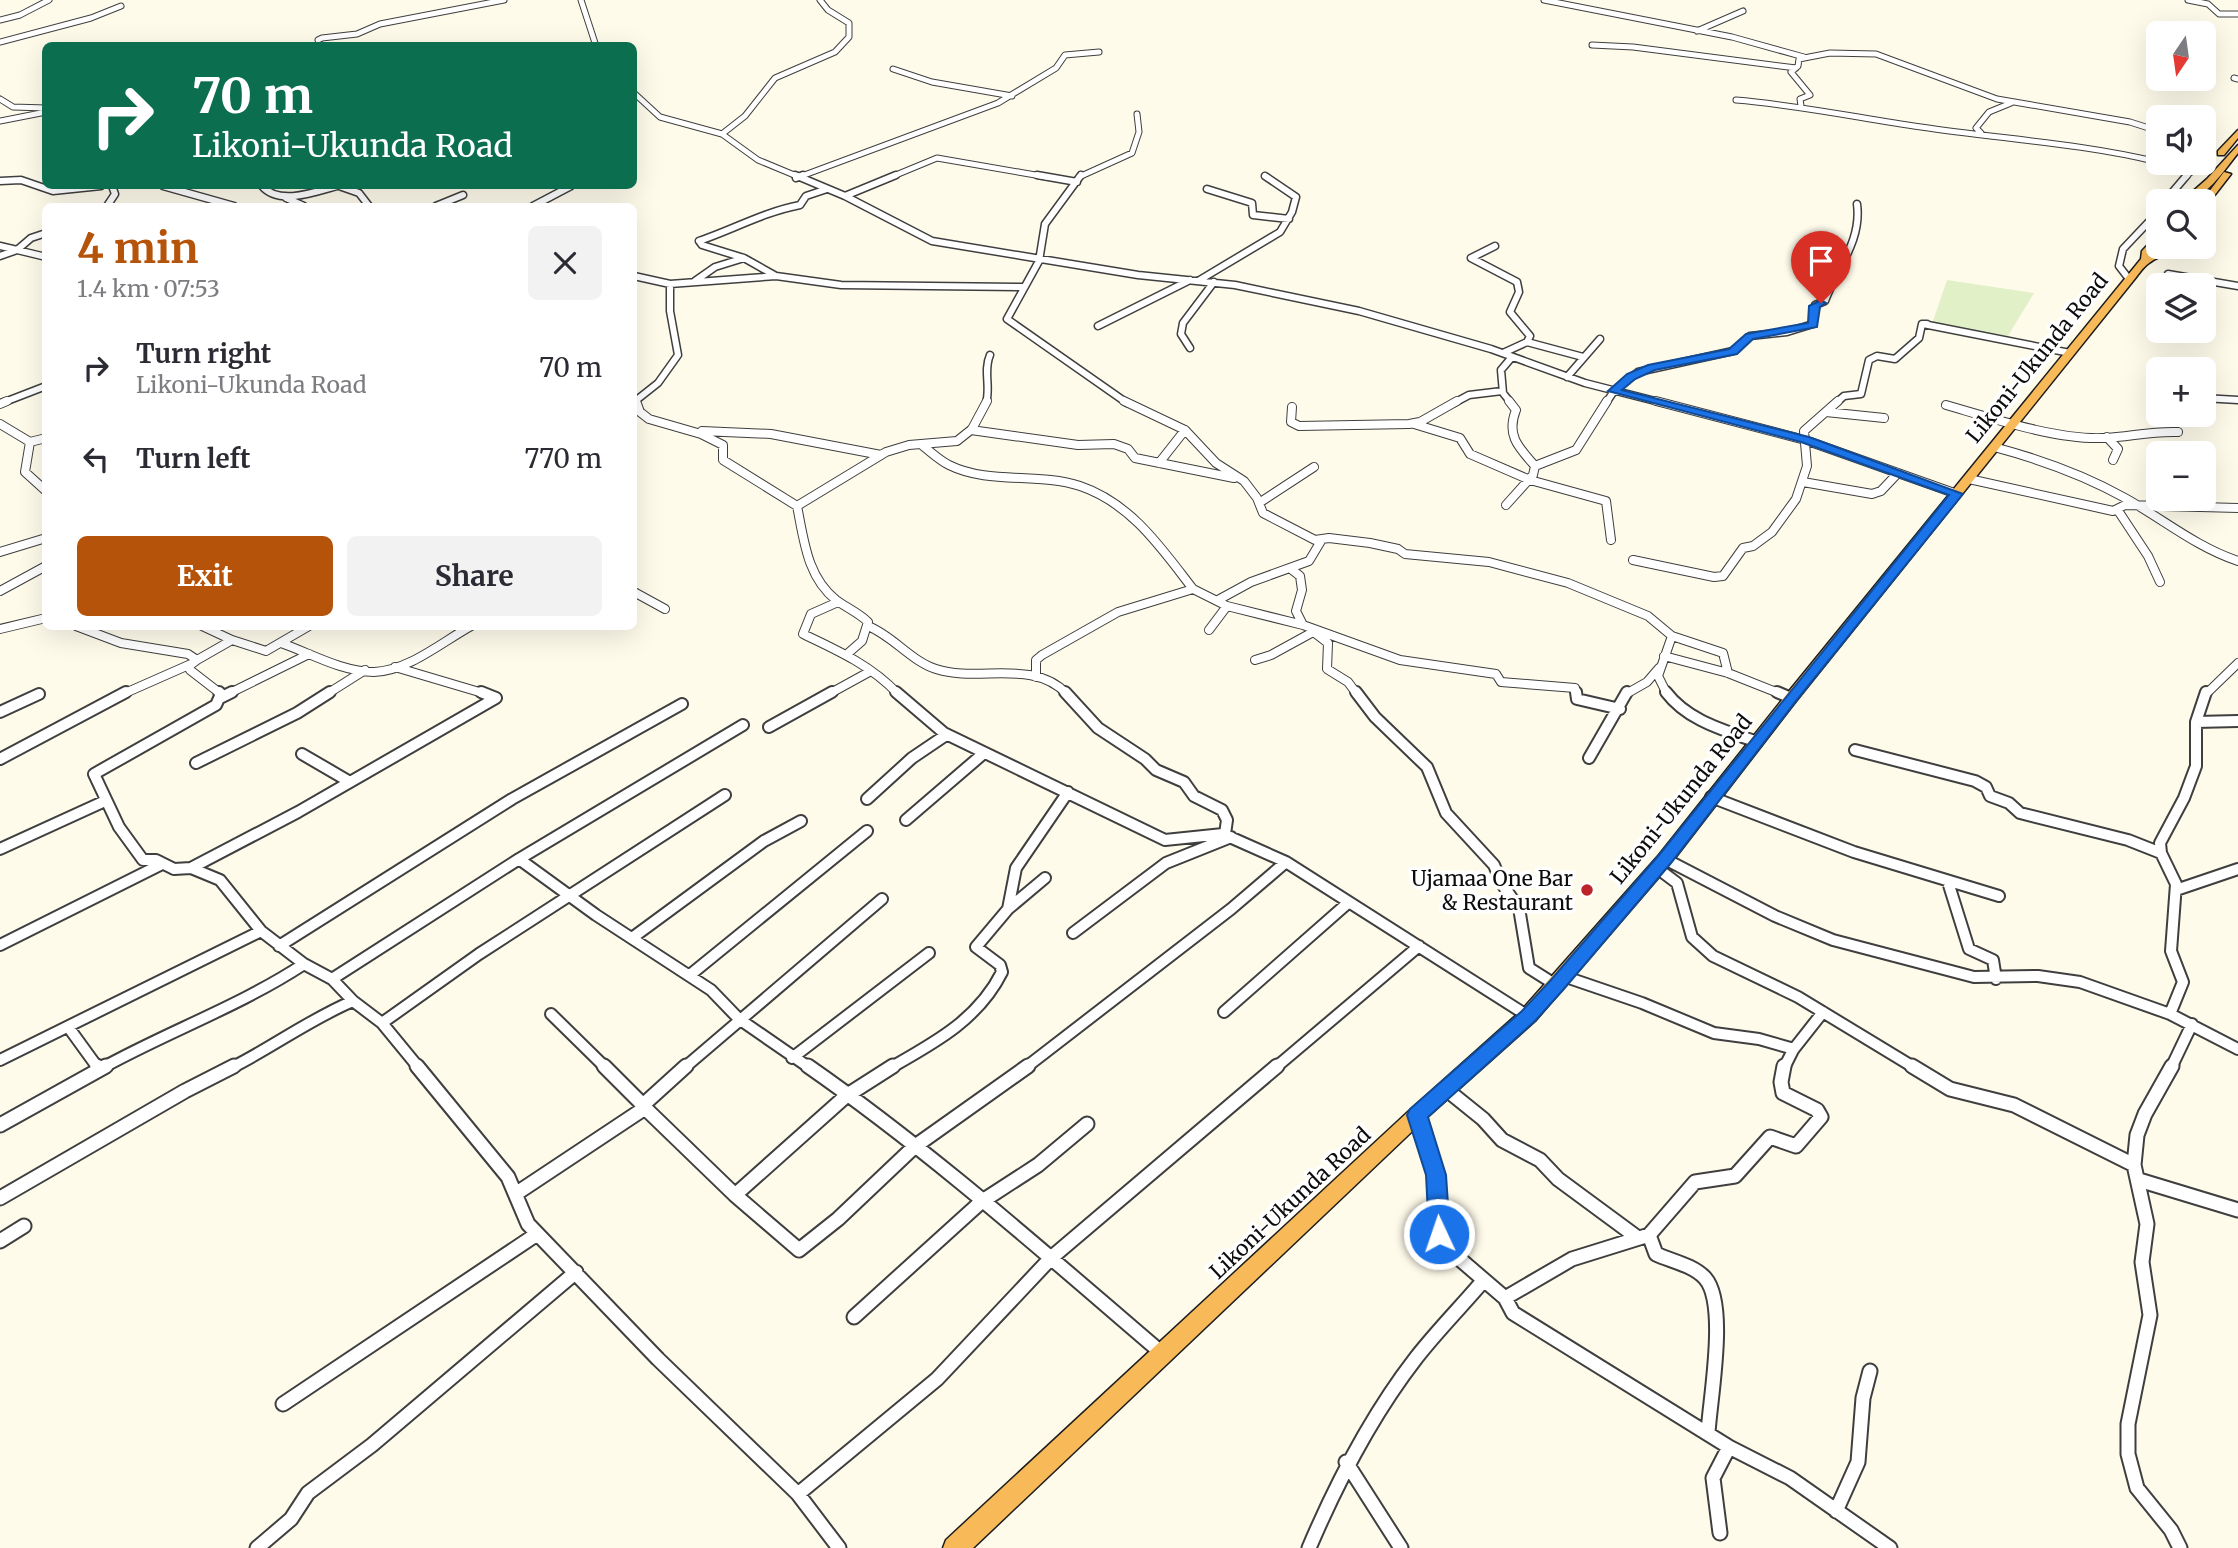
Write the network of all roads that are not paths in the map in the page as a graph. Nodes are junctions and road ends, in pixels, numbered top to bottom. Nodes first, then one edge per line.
1 (49, 0) edge
2 (504, 0) edge
3 (581, 0) edge
4 (820, 0) edge
5 (1544, 0) edge
6 (2188, 0) edge
7 (121, 6) dead end
8 (1743, 11) dead end
9 (2238, 14) edge
10 (0, 20) edge
11 (1669, 20) dead end
12 (1675, 27) junction
13 (1697, 31) junction
14 (0, 42) edge
15 (319, 42) edge
16 (595, 42) edge
17 (1592, 45) dead end
18 (1099, 52) dead end
19 (1804, 57) junction
20 (1796, 68) junction
21 (893, 69) dead end
22 (637, 96) edge
23 (1012, 96) junction
24 (0, 99) edge
25 (1736, 100) dead end
26 (2012, 103) junction
27 (1801, 106) junction
28 (42, 110) edge
29 (42, 111) edge
30 (1137, 114) dead end
31 (0, 121) edge
32 (2146, 127) edge
33 (1981, 133) junction
34 (2238, 133) edge
35 (722, 134) junction
36 (2238, 148) edge
37 (2146, 159) edge
38 (2238, 161) edge
39 (2188, 175) edge
40 (2238, 175) edge
41 (1265, 176) dead end
42 (796, 178) junction
43 (0, 181) edge
44 (1077, 182) junction
45 (2214, 182) junction
46 (42, 187) edge
47 (47, 189) edge
48 (72, 189) edge
49 (170, 189) edge
50 (265, 189) edge
51 (327, 189) edge
52 (347, 189) edge
53 (565, 189) edge
54 (828, 189) junction
55 (1207, 189) dead end
56 (2176, 189) edge
57 (2194, 189) edge
58 (2199, 189) edge
59 (2214, 189) edge
60 (2216, 194) edge
61 (463, 195) dead end
62 (845, 195) junction
63 (283, 196) junction
64 (223, 203) edge
65 (298, 203) edge
66 (367, 203) edge
67 (443, 203) edge
68 (539, 203) edge
69 (1857, 204) dead end
70 (1289, 219) junction
71 (2146, 225) edge
72 (42, 234) edge
73 (0, 246) edge
74 (1495, 246) dead end
75 (17, 250) junction
76 (0, 256) edge
77 (42, 256) edge
78 (744, 258) junction
79 (1040, 259) junction
80 (2146, 260) edge
81 (776, 276) junction
82 (637, 277) edge
83 (2129, 279) junction
84 (1194, 280) junction
85 (1214, 282) junction
86 (2216, 282) edge
87 (691, 283) junction
88 (670, 284) junction
89 (2238, 286) edge
90 (1023, 287) junction
91 (1098, 326) dead end
92 (1600, 339) dead end
93 (1527, 342) junction
94 (1190, 348) dead end
95 (2070, 353) junction
96 (1503, 354) junction
97 (990, 355) dead end
98 (1512, 357) junction
99 (1583, 357) junction
100 (1567, 377) junction
101 (42, 388) edge
102 (1502, 391) junction
103 (1614, 391) junction
104 (637, 399) edge
105 (2216, 399) edge
106 (2238, 400) edge
107 (0, 404) edge
108 (637, 405) edge
109 (1946, 405) dead end
110 (1292, 407) dead end
111 (1826, 412) junction
112 (1884, 418) dead end
113 (0, 424) edge
114 (1414, 424) junction
115 (2013, 424) junction
116 (971, 430) junction
117 (1185, 430) junction
118 (698, 432) junction
119 (2178, 432) dead end
120 (2108, 437) junction
121 (42, 439) edge
122 (1805, 440) junction
123 (30, 442) junction
124 (923, 446) junction
125 (1994, 447) junction
126 (881, 455) junction
127 (2113, 460) dead end
128 (1159, 463) junction
129 (1535, 466) junction
130 (1314, 467) dead end
131 (1898, 473) junction
132 (42, 476) edge
133 (33, 479) junction
134 (1969, 479) junction
135 (1530, 480) junction
136 (1244, 481) junction
137 (1803, 482) junction
138 (42, 487) edge
139 (1957, 494) junction
140 (1259, 503) junction
141 (1506, 505) dead end
142 (797, 506) junction
143 (2139, 506) junction
144 (2238, 508) edge
145 (2117, 509) junction
146 (42, 539) edge
147 (1611, 540) dead end
148 (1321, 541) junction
149 (0, 552) edge
150 (1633, 560) dead end
151 (2238, 561) edge
152 (42, 568) edge
153 (1290, 569) junction
154 (2160, 582) dead end
155 (1193, 589) junction
156 (0, 591) edge
157 (637, 594) edge
158 (1218, 600) junction
159 (838, 602) junction
160 (1227, 606) junction
161 (665, 610) dead end
162 (42, 619) edge
163 (869, 626) junction
164 (0, 629) edge
165 (1309, 629) junction
166 (87, 630) edge
167 (211, 630) edge
168 (302, 630) edge
169 (464, 630) edge
170 (1209, 630) dead end
171 (1672, 636) junction
172 (232, 640) junction
173 (281, 643) junction
174 (309, 654) junction
175 (846, 655) junction
176 (1664, 656) junction
177 (1255, 660) dead end
178 (194, 662) junction
179 (2238, 663) edge
180 (395, 667) junction
181 (1659, 667) junction
182 (365, 670) junction
183 (869, 672) junction
184 (1728, 673) junction
185 (1036, 677) junction
186 (39, 694) dead end
187 (222, 697) junction
188 (1791, 698) junction
189 (682, 704) dead end
190 (1620, 709) junction
191 (0, 712) edge
192 (2238, 721) edge
193 (2196, 722) junction
194 (743, 725) dead end
195 (769, 727) dead end
196 (946, 735) junction
197 (1757, 742) junction
198 (1855, 750) dead end
199 (984, 753) junction
200 (302, 754) dead end
201 (1589, 758) dead end
202 (0, 759) edge
203 (196, 763) dead end
204 (350, 782) junction
205 (1068, 792) junction
206 (725, 795) dead end
207 (1712, 797) junction
208 (867, 799) dead end
209 (105, 801) junction
210 (906, 820) dead end
211 (801, 821) dead end
212 (867, 831) dead end
213 (1228, 836) junction
214 (0, 849) edge
215 (2161, 853) junction
216 (519, 859) junction
217 (1286, 862) junction
218 (1661, 864) junction
219 (160, 865) junction
220 (191, 868) junction
221 (2238, 869) edge
222 (1045, 878) dead end
223 (1948, 882) junction
224 (2176, 890) junction
225 (570, 895) junction
226 (1999, 895) dead end
227 (882, 899) dead end
228 (1349, 902) junction
229 (1008, 909) junction
230 (261, 931) junction
231 (1073, 933) dead end
232 (632, 938) junction
233 (0, 944) edge
234 (279, 946) junction
235 (1419, 946) junction
236 (929, 953) dead end
237 (304, 964) junction
238 (690, 975) junction
239 (332, 979) junction
240 (1996, 979) junction
241 (1560, 981) junction
242 (353, 1001) junction
243 (1224, 1012) dead end
244 (1823, 1012) junction
245 (551, 1014) dead end
246 (2170, 1014) junction
247 (1528, 1016) junction
248 (739, 1019) junction
249 (382, 1023) junction
250 (2192, 1024) junction
251 (69, 1028) junction
252 (1794, 1049) junction
253 (2238, 1049) edge
254 (792, 1058) junction
255 (0, 1060) edge
256 (99, 1069) junction
257 (1447, 1090) junction
258 (848, 1094) junction
259 (644, 1107) junction
260 (1417, 1115) junction
261 (1087, 1124) dead end
262 (0, 1125) edge
263 (914, 1147) junction
264 (2134, 1165) junction
265 (2139, 1180) junction
266 (517, 1192) junction
267 (735, 1195) junction
268 (0, 1198) edge
269 (981, 1202) junction
270 (2238, 1210) edge
271 (24, 1226) dead end
272 (537, 1234) junction
273 (1643, 1237) junction
274 (0, 1241) edge
275 (1051, 1258) junction
276 (576, 1272) junction
277 (1483, 1281) junction
278 (1505, 1298) junction
279 (854, 1317) dead end
280 (1164, 1355) junction
281 (1870, 1371) dead end
282 (283, 1404) dead end
283 (1708, 1433) junction
284 (1729, 1447) junction
285 (1346, 1462) junction
286 (798, 1494) junction
287 (1836, 1511) junction
288 (1720, 1532) dead end
289 (257, 1548) edge
290 (839, 1548) edge
291 (955, 1548) edge
292 (1309, 1548) edge
293 (1401, 1548) edge
294 (1890, 1548) edge
295 (2180, 1548) edge

1 - 10 street
2 - 15 street
3 - 16 street
4 - 35 street
5 - 12 street
6 - 9 street
7 - 14 street
8 - 13 street
11 - 12 street
12 - 13 street
13 - 19 street
17 - 20 street
18 - 23 street
19 - 20 street
19 - 26 street
20 - 27 street
21 - 23 street
22 - 35 street
23 - 42 street
24 - 28 street
25 - 27 street
26 - 32 street
26 - 33 street
27 - 33 street
29 - 31 street
30 - 44 street
33 - 37 street
34 - 57 highway
35 - 42 street
36 - 45 highway
38 - 45 highway
39 - 56 street
40 - 60 highway
41 - 70 street
42 - 54 street
43 - 46 street
44 - 62 street
44 - 79 street
45 - 58 highway
45 - 59 highway
47 - 48 street
49 - 64 street
50 - 63 street
51 - 63 street
52 - 66 street
53 - 68 street
54 - 62 street
54 - 78 street
55 - 70 street
61 - 67 street
62 - 79 street
63 - 65 street
69 - 103 street
70 - 84 street
71 - 83 street
72 - 75 street
73 - 75 street
74 - 93 street
75 - 76 street
75 - 77 street
78 - 81 street
78 - 87 street
79 - 84 street
79 - 90 street
80 - 83 highway, Likoni-Ukunda Road
81 - 87 street
81 - 90 street
82 - 88 street
83 - 95 highway, Likoni-Ukunda Road
84 - 85 street
84 - 91 street
85 - 94 street
85 - 96 street
86 - 89 street
87 - 88 street
88 - 104 street
90 - 117 street
92 - 99 street
93 - 96 street
93 - 99 street
95 - 111 street
95 - 115 highway, Likoni-Ukunda Road
96 - 98 street
97 - 116 street
98 - 100 street
98 - 102 street
99 - 100 street
100 - 103 street
101 - 107 street
102 - 114 street
102 - 129 street
103 - 122 street
103 - 129 street
105 - 106 street
108 - 118 street
109 - 115 street
110 - 114 street
111 - 112 street
111 - 122 street
113 - 123 street
114 - 135 street
115 - 120 street
115 - 125 highway, Likoni-Ukunda Road
116 - 124 street
116 - 128 street
117 - 128 street
117 - 136 street
118 - 126 street
118 - 142 street
119 - 120 street
120 - 127 street
121 - 123 street
122 - 131 street
122 - 137 street
123 - 133 street
124 - 126 street
124 - 155 street
125 - 134 highway, Likoni-Ukunda Road
125 - 143 street
126 - 142 street
128 - 136 street
129 - 135 street
130 - 140 street
131 - 137 street
131 - 139 street
132 - 133 street
133 - 138 street
134 - 139 highway, Likoni-Ukunda Road
134 - 145 street
135 - 141 street
135 - 147 street
136 - 140 street
137 - 150 street
139 - 188 highway, Likoni-Ukunda Road
140 - 148 street
142 - 159 street
143 - 144 street
143 - 145 street
143 - 151 street
145 - 154 street
146 - 149 street
148 - 153 street
148 - 171 street
152 - 156 street
153 - 158 street
153 - 165 street
155 - 158 street
155 - 185 street
157 - 161 street
158 - 160 street
159 - 163 street
159 - 175 street
160 - 165 street
160 - 170 street
162 - 164 street
163 - 175 street
163 - 185 street
165 - 177 street
165 - 190 street
165 - 241 street
166 - 178 street
167 - 172 street
168 - 173 street
169 - 180 street
171 - 176 street
171 - 184 street
172 - 173 street
172 - 178 street
173 - 174 street
174 - 182 street
174 - 187 street
175 - 183 street
176 - 181 street
176 - 184 street
178 - 187 street
178 - 202 street
179 - 193 street
180 - 182 street
180 - 204 street
181 - 190 street
181 - 197 street
182 - 203 street
183 - 195 street
183 - 196 street
184 - 188 street
185 - 213 street
186 - 191 street
187 - 209 street
188 - 197 highway, Likoni-Ukunda Road
189 - 234 street
190 - 201 street
192 - 193 street
193 - 215 street
194 - 216 street
196 - 199 street
196 - 208 street
197 - 207 highway, Likoni-Ukunda Road
198 - 215 street
199 - 205 street
199 - 210 street
200 - 204 street
204 - 220 street
205 - 213 street
205 - 229 street
206 - 225 street
207 - 218 highway, Likoni-Ukunda Road
207 - 223 street
209 - 214 street
209 - 219 street
211 - 232 street
212 - 238 street
213 - 217 street
213 - 231 street
215 - 224 street
216 - 225 street
216 - 239 street
217 - 228 street
217 - 263 street
218 - 240 street
218 - 241 highway, Likoni-Ukunda Road
218 - 244 street
219 - 220 street
219 - 233 street
220 - 230 street
221 - 224 street
222 - 229 street
223 - 226 street
223 - 240 street
224 - 246 street
225 - 232 street
225 - 249 street
227 - 248 street
228 - 235 street
228 - 243 street
229 - 258 street
230 - 234 street
230 - 251 street
232 - 238 street
234 - 237 street
235 - 247 street
235 - 275 street
236 - 254 street
237 - 239 street
237 - 256 street
238 - 248 street
239 - 242 street
240 - 246 street
241 - 247 highway, Likoni-Ukunda Road
241 - 252 street
242 - 249 street
242 - 268 street
244 - 252 street
244 - 264 street
245 - 259 street
246 - 250 street
247 - 257 highway, Likoni-Ukunda Road
248 - 254 street
248 - 259 street
249 - 266 street
250 - 253 street
250 - 264 street
251 - 255 street
251 - 256 street
252 - 273 street
254 - 258 street
256 - 262 street
257 - 260 highway, Likoni-Ukunda Road
257 - 273 street
258 - 263 street
258 - 267 street
259 - 266 street
259 - 267 street
260 - 277 street
260 - 280 highway, Likoni-Ukunda Road
261 - 269 street
263 - 267 street
263 - 269 street
264 - 265 street
265 - 270 street
265 - 295 street
266 - 272 street
269 - 275 street
269 - 279 street
271 - 274 street
272 - 276 street
272 - 282 street
273 - 278 street
273 - 283 street
275 - 280 street
275 - 286 street
276 - 286 street
276 - 289 street
277 - 278 street
277 - 285 street
278 - 283 street
280 - 291 highway, Likoni-Ukunda Road
281 - 287 street
283 - 284 street
284 - 287 street
284 - 288 street
285 - 292 street
285 - 293 street
286 - 290 street
287 - 294 street

